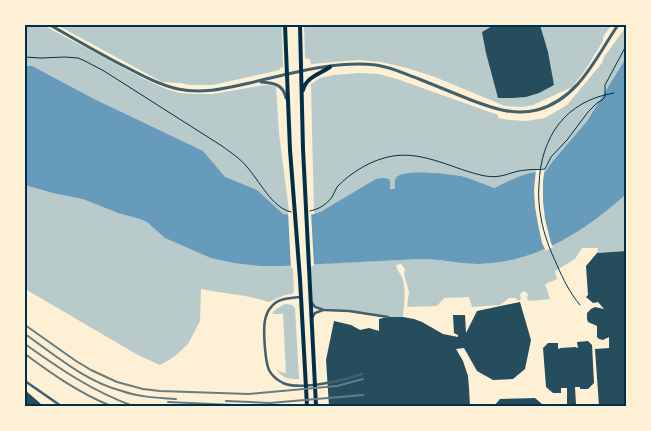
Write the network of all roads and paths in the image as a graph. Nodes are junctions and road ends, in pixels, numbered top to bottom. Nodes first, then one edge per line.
1 (50, 25) edge
2 (285, 25) edge
3 (300, 25) edge
4 (618, 25) edge
5 (626, 46) edge
6 (25, 57) edge
7 (330, 66) junction
8 (301, 71) junction
9 (287, 74) junction
10 (255, 82) junction
11 (614, 93) dead end
12 (302, 98) junction
13 (288, 105) junction
14 (308, 211) dead end
15 (295, 212) dead end
16 (300, 297) junction
17 (311, 301) junction
18 (580, 305) dead end
19 (324, 310) junction
20 (388, 317) dead end
21 (311, 320) junction
22 (362, 374) dead end
23 (25, 381) edge
24 (62, 406) edge
25 (307, 406) edge
26 (316, 406) edge

1 - 10 street
2 - 9 main road
3 - 8 main road
4 - 7 street
5 - 14 path
6 - 15 path
7 - 8 street
7 - 12 main road
8 - 9 street
8 - 12 main road
9 - 10 street
9 - 13 main road
10 - 13 street
11 - 18 path
12 - 17 main road
13 - 16 main road
16 - 22 street
16 - 25 main road
17 - 19 street
17 - 21 main road
19 - 20 street
19 - 21 street
21 - 26 main road
23 - 24 street

